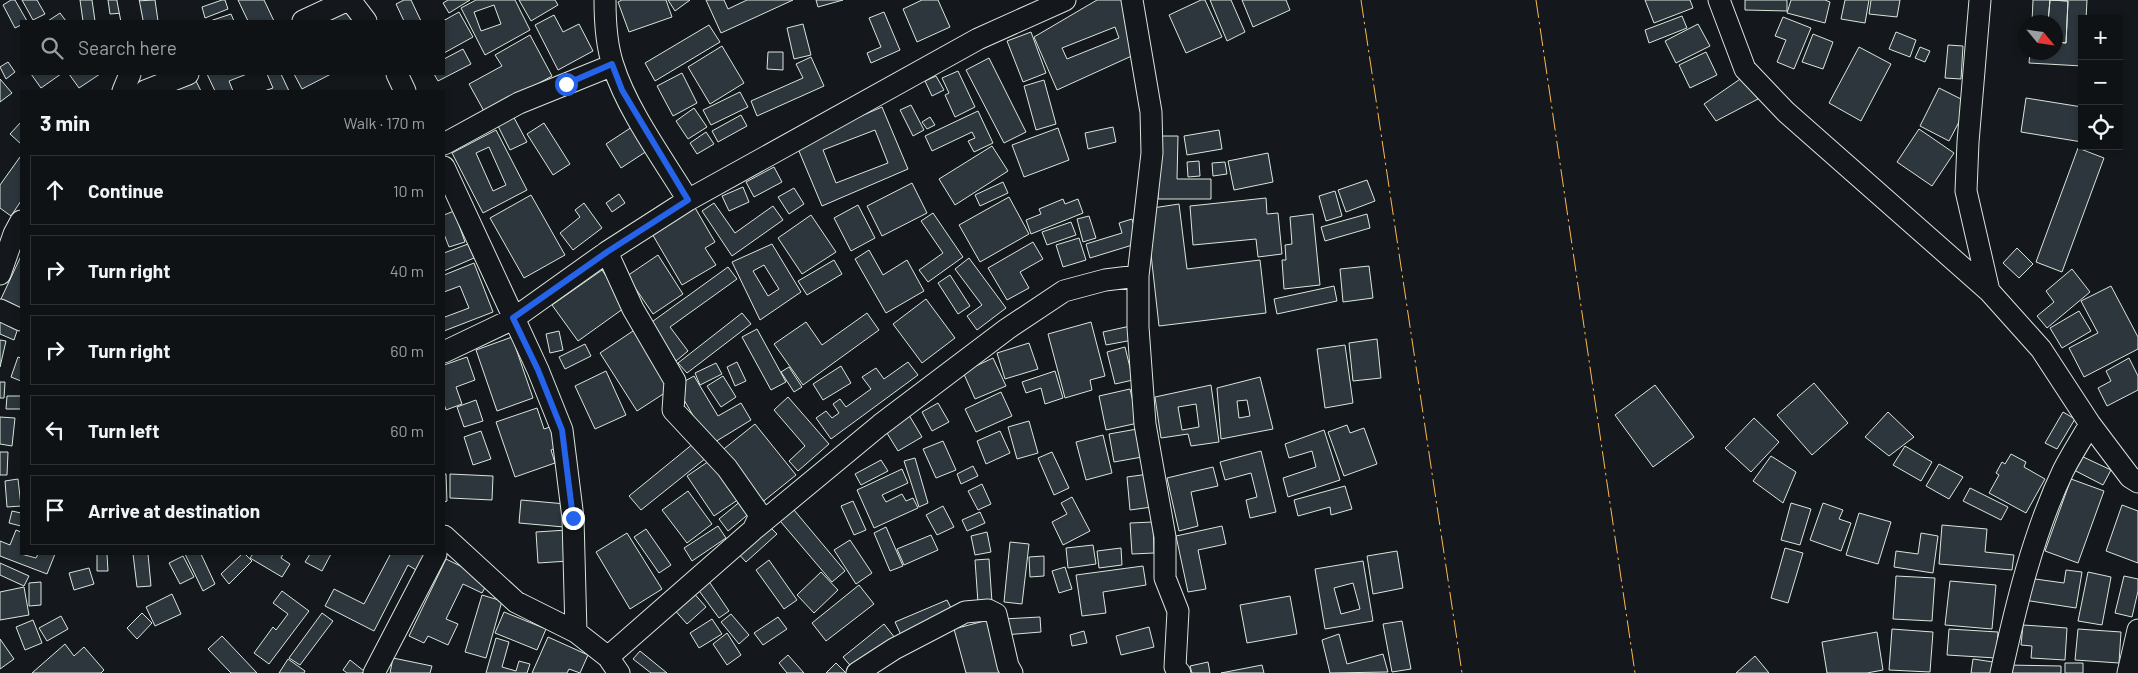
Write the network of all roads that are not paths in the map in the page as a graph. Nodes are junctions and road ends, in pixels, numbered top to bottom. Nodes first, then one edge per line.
1 (128, 0) edge
2 (349, 0) edge
3 (605, 0) edge
4 (1065, 0) edge
5 (1132, 0) edge
6 (1719, 0) edge
7 (1980, 0) edge
8 (132, 20) edge
9 (305, 20) edge
10 (365, 20) edge
11 (612, 64) junction
12 (130, 75) edge
13 (185, 75) edge
14 (397, 75) edge
15 (124, 90) edge
16 (148, 90) edge
17 (405, 90) edge
18 (445, 143) edge
19 (445, 169) edge
20 (688, 200) junction
21 (20, 224) edge
22 (607, 252) junction
23 (0, 274) edge
24 (1138, 276) junction
25 (1989, 291) junction
26 (0, 310) edge
27 (513, 318) junction
28 (20, 320) edge
29 (445, 352) edge
30 (2090, 424) junction
31 (2138, 482) edge
32 (753, 530) junction
33 (445, 543) edge
34 (435, 555) edge
35 (2138, 630) edge
36 (576, 632) junction
37 (613, 665) edge
38 (374, 673) edge
39 (857, 673) edge
40 (1012, 673) edge
41 (1180, 673) edge
42 (2001, 673) edge
43 (2128, 673) edge

1 - 8 street
2 - 9 street
2 - 10 street
3 - 11 street
4 - 20 street
5 - 24 street
6 - 25 street
7 - 25 street
11 - 18 street
11 - 20 street
12 - 15 street
13 - 16 street
14 - 17 street
19 - 27 street
20 - 22 street
21 - 23 street
22 - 27 street
22 - 32 street
24 - 32 street
24 - 41 street
25 - 30 street
26 - 28 street
27 - 29 street
27 - 36 street
30 - 31 street
30 - 42 street
32 - 37 street
33 - 36 street
34 - 38 street
35 - 43 street
36 - 37 street
39 - 40 street

